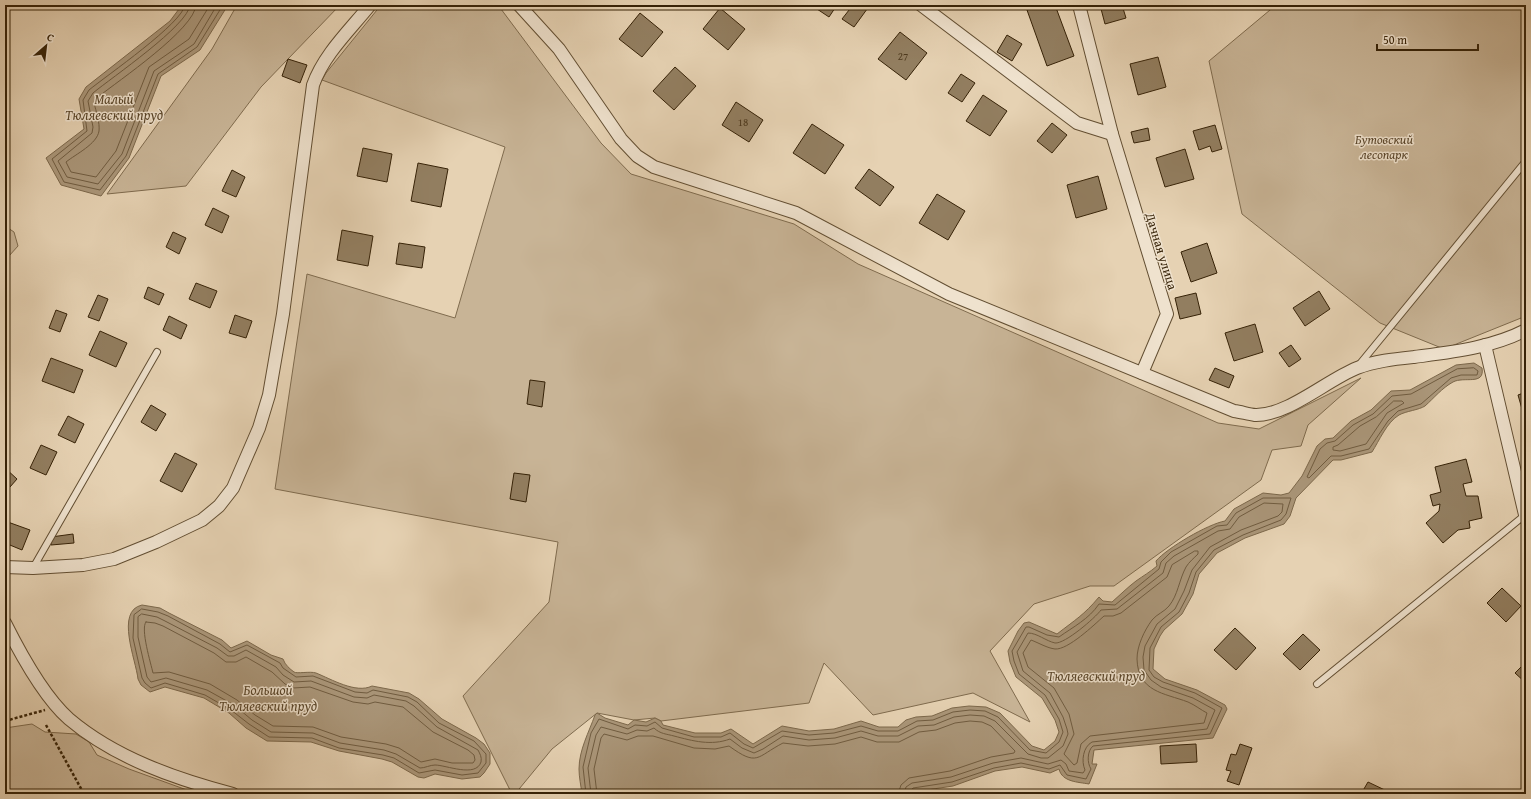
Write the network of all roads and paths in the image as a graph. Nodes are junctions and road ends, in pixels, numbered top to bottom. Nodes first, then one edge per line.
1 (370, 5) edge
2 (519, 5) edge
3 (920, 5) edge
4 (1079, 5) edge
5 (1112, 134) junction
6 (1526, 161) edge
7 (1526, 330) edge
8 (1485, 345) junction
9 (157, 352) dead end
10 (1357, 368) junction
11 (1142, 373) junction
12 (1526, 517) edge
13 (5, 567) edge
14 (33, 568) junction
15 (5, 623) edge
16 (1317, 684) dead end
17 (58, 706) junction
18 (5, 721) edge
19 (46, 725) dead end
20 (84, 794) edge
21 (233, 794) edge

1 - 14 street
2 - 11 street
3 - 5 street
4 - 5 street, Дачная улица
5 - 11 street, Дачная улица
6 - 10 lane
7 - 8 street
8 - 10 street
8 - 12 street
9 - 14 lane
10 - 11 street
12 - 16 lane
13 - 14 street
15 - 17 street
17 - 18 path
17 - 21 street
19 - 20 path

